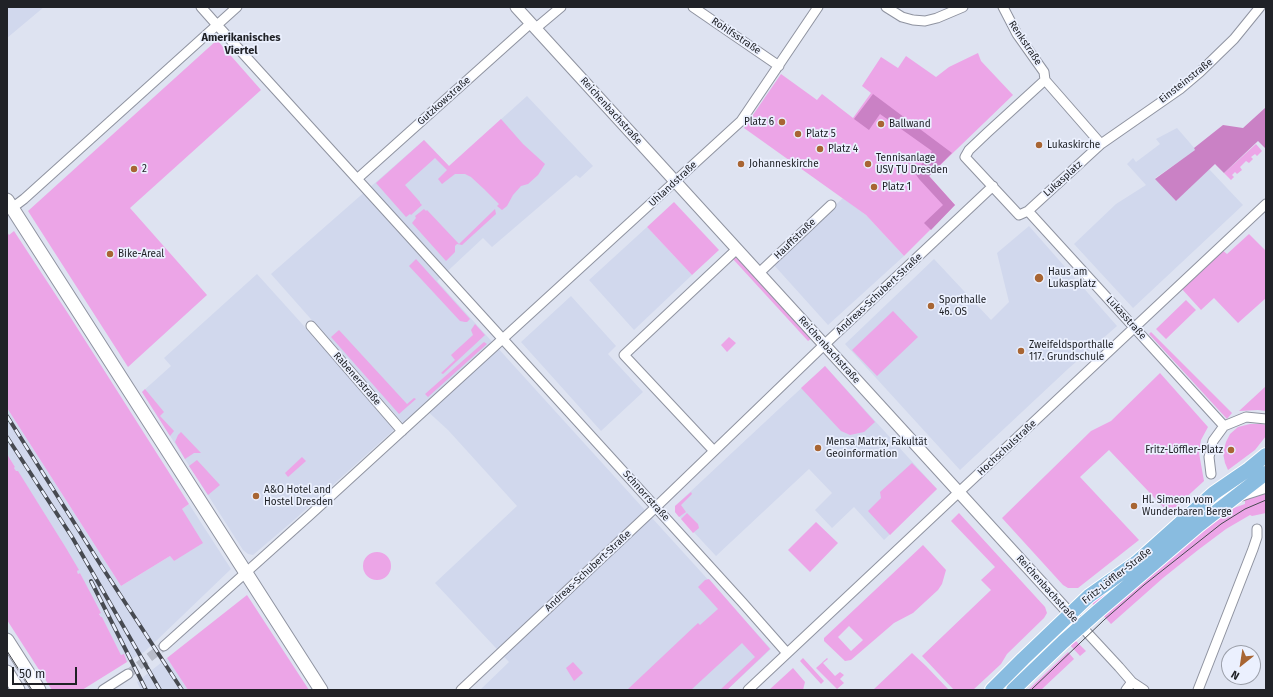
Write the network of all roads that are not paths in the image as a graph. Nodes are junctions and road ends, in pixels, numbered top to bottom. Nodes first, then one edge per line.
1 (201, 7) edge
2 (237, 7) edge
3 (516, 7) edge
4 (561, 7) edge
5 (694, 7) edge
6 (818, 7) edge
7 (886, 7) edge
8 (963, 7) edge
9 (1003, 7) edge
10 (1260, 7) edge
11 (217, 25) junction
12 (533, 26) junction
13 (779, 66) junction
14 (1045, 80) junction
15 (1101, 144) junction
16 (357, 179) junction
17 (676, 182) junction
18 (993, 186) junction
19 (1266, 204) edge
20 (831, 205) dead end
21 (8, 208) edge
22 (1028, 211) junction
23 (737, 249) junction
24 (759, 273) junction
25 (311, 326) dead end
26 (1135, 328) junction
27 (503, 340) junction
28 (824, 345) junction
29 (1266, 419) edge
30 (1224, 426) junction
31 (402, 431) junction
32 (714, 451) junction
33 (1266, 455) edge
34 (1266, 466) edge
35 (1249, 470) junction
36 (1266, 473) edge
37 (1211, 474) dead end
38 (1266, 486) edge
39 (959, 493) junction
40 (1241, 494) junction
41 (656, 507) junction
42 (1257, 529) dead end
43 (246, 573) junction
44 (1070, 614) junction
45 (1081, 626) junction
46 (7, 640) edge
47 (164, 646) tunnel mouth
48 (787, 653) junction
49 (7, 672) edge
50 (128, 674) tunnel mouth
51 (1132, 682) junction
52 (18, 690) edge
53 (39, 690) edge
54 (103, 690) edge
55 (320, 690) edge
56 (461, 690) edge
57 (748, 690) edge
58 (992, 690) edge
59 (1013, 690) edge
60 (1126, 690) edge
61 (1144, 690) edge
62 (1198, 690) edge

1 - 11 street
2 - 11 street
3 - 12 street, Reichenbachstraße
4 - 12 street, Gutzkowstraße
5 - 13 street, Rohlfsstraße
6 - 13 street, Uhlandstraße
7 - 8 street
9 - 14 street, Renkstraße
10 - 15 street, Einsteinstraße
11 - 16 street, Schnorrstraße
11 - 21 street
12 - 16 street, Gutzkowstraße
12 - 17 street, Reichenbachstraße
13 - 17 street, Uhlandstraße
14 - 15 street
14 - 18 street
15 - 22 street, Lukasplatz
16 - 27 street, Schnorrstraße
17 - 23 street, Reichenbachstraße
17 - 27 street, Uhlandstraße
18 - 22 street
18 - 28 street, Andreas-Schubert-Straße
19 - 26 street, Hochschulstraße
20 - 24 street, Hauffstraße
21 - 43 main road
22 - 26 street, Lukasstraße
23 - 24 street, Reichenbachstraße
23 - 32 street
24 - 28 street, Reichenbachstraße
25 - 31 street, Rabenerstraße
26 - 30 street, Lukasstraße
26 - 39 street, Hochschulstraße
27 - 31 street, Uhlandstraße
27 - 41 street, Schnorrstraße
28 - 32 street, Andreas-Schubert-Straße
28 - 39 street, Reichenbachstraße
29 - 30 street
30 - 37 street
31 - 43 street, Uhlandstraße
32 - 41 street, Andreas-Schubert-Straße
33 - 35 main road, Fritz-Löffler-Straße
34 - 35 main road
35 - 44 main road, Fritz-Löffler-Straße
36 - 40 main road, Fritz-Löffler-Straße
38 - 40 main road
39 - 44 street, Reichenbachstraße
39 - 48 street, Hochschulstraße
40 - 45 main road, Fritz-Löffler-Straße
41 - 48 street, Schnorrstraße
41 - 56 street, Andreas-Schubert-Straße
42 - 62 street
43 - 47 street, Uhlandstraße
43 - 55 main road
44 - 45 street, Reichenbachstraße
44 - 58 main road, Fritz-Löffler-Straße
45 - 51 street, Reichenbachstraße
45 - 59 main road, Fritz-Löffler-Straße
46 - 53 main road
48 - 57 street, Hochschulstraße
49 - 52 main road
50 - 54 street
51 - 60 street
51 - 61 street, Reichenbachstraße

